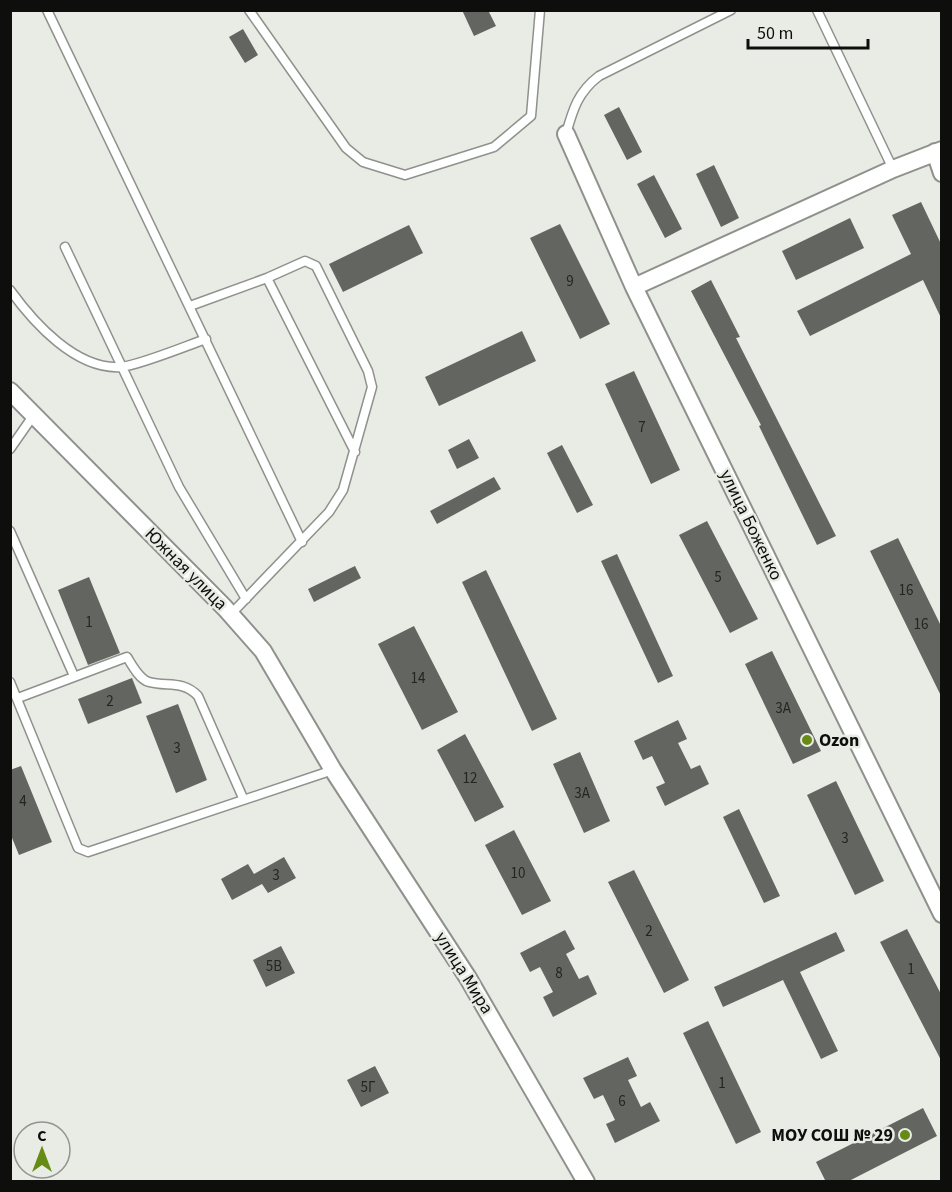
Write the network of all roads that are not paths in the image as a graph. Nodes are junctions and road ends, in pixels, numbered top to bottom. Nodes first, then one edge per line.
1 (47, 10) edge
2 (249, 10) edge
3 (540, 10) edge
4 (731, 10) edge
5 (816, 10) edge
6 (566, 134) joint
7 (938, 151) edge
8 (893, 170) junction
9 (942, 173) edge
10 (65, 247) dead end
11 (267, 278) junction
12 (634, 287) junction
13 (10, 290) edge
14 (190, 306) junction
15 (206, 339) junction
16 (122, 367) junction
17 (10, 391) edge
18 (33, 416) junction
19 (10, 449) edge
20 (355, 452) junction
21 (10, 531) edge
22 (302, 542) junction
23 (246, 599) junction
24 (231, 614) junction
25 (74, 676) junction
26 (10, 682) edge
27 (18, 698) junction
28 (333, 770) junction
29 (243, 798) junction
30 (942, 914) edge
31 (586, 1182) edge

1 - 14 lane
2 - 3 lane
4 - 6 lane
5 - 8 lane
6 - 12 street, улица Боженко
7 - 8 street
7 - 9 street
8 - 12 street
10 - 16 lane
11 - 14 lane
11 - 20 lane
11 - 20 lane
12 - 30 street, улица Боженко
13 - 16 lane
14 - 15 lane
15 - 16 lane
15 - 22 lane
16 - 23 lane
17 - 18 street, Южная улица
18 - 19 lane
18 - 24 street, Южная улица
20 - 22 lane
21 - 25 lane
22 - 23 lane
23 - 24 lane
24 - 28 street, Южная улица
25 - 27 lane
25 - 29 lane
26 - 27 lane
27 - 29 lane
28 - 29 lane
28 - 31 street, улица Мира

